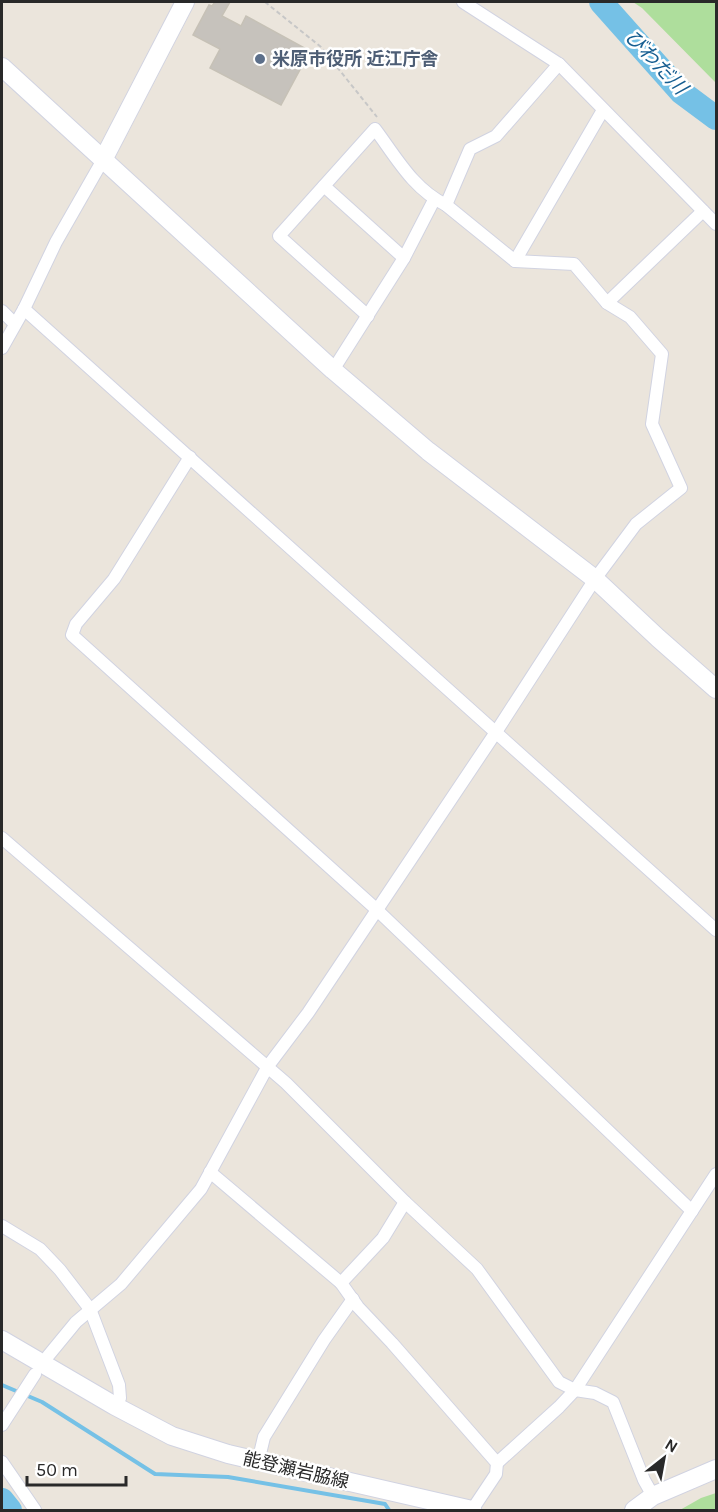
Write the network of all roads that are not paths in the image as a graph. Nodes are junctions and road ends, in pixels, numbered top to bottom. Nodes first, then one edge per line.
1 (186, 2) edge
2 (463, 2) edge
3 (559, 64) junction
4 (2, 67) edge
5 (603, 110) junction
6 (104, 158) junction
7 (324, 186) junction
8 (440, 202) junction
9 (703, 211) junction
10 (717, 224) edge
11 (404, 258) junction
12 (515, 261) junction
13 (607, 303) junction
14 (24, 309) junction
15 (2, 311) edge
16 (368, 316) junction
17 (15, 324) junction
18 (2, 348) edge
19 (333, 370) junction
20 (190, 458) junction
21 (595, 579) junction
22 (717, 689) edge
23 (496, 732) junction
24 (2, 838) edge
25 (376, 909) junction
26 (717, 930) edge
27 (268, 1066) junction
28 (210, 1172) junction
29 (717, 1174) edge
30 (405, 1202) junction
31 (692, 1211) junction
32 (2, 1226) edge
33 (341, 1283) junction
34 (352, 1299) junction
35 (90, 1309) junction
36 (2, 1340) edge
37 (48, 1356) dead end
38 (35, 1374) dead end
39 (575, 1390) junction
40 (115, 1406) junction
41 (2, 1425) edge
42 (2, 1462) edge
43 (258, 1462) junction
44 (496, 1463) junction
45 (717, 1469) edge
46 (653, 1496) junction
47 (35, 1510) edge
48 (472, 1510) edge
49 (634, 1510) edge

1 - 6 street
2 - 3 street
3 - 5 street
3 - 8 street
4 - 6 street
5 - 9 street
5 - 12 street
6 - 14 street
6 - 19 street
7 - 8 street
7 - 11 street
7 - 16 street
8 - 11 street
8 - 12 street
9 - 10 street
9 - 13 street
11 - 16 street
12 - 13 street
13 - 21 street
14 - 17 street
14 - 20 street
15 - 17 street
16 - 19 street
17 - 18 street
19 - 21 street
20 - 23 street
20 - 25 street
21 - 22 street
21 - 23 street
23 - 25 street
23 - 26 street
24 - 27 street
25 - 27 street
25 - 31 street
27 - 28 street
27 - 30 street
28 - 33 street
28 - 35 street
29 - 31 street
30 - 33 street
30 - 39 street
31 - 39 street
32 - 35 street
33 - 34 street
34 - 43 street
34 - 44 street
35 - 37 street
35 - 40 street
36 - 40 street, 能登瀬岩脇線
38 - 41 street
39 - 44 street
39 - 46 street
40 - 43 street, 能登瀬岩脇線
42 - 47 street
43 - 48 street, 能登瀬岩脇線
44 - 48 street
45 - 46 street
46 - 49 street

